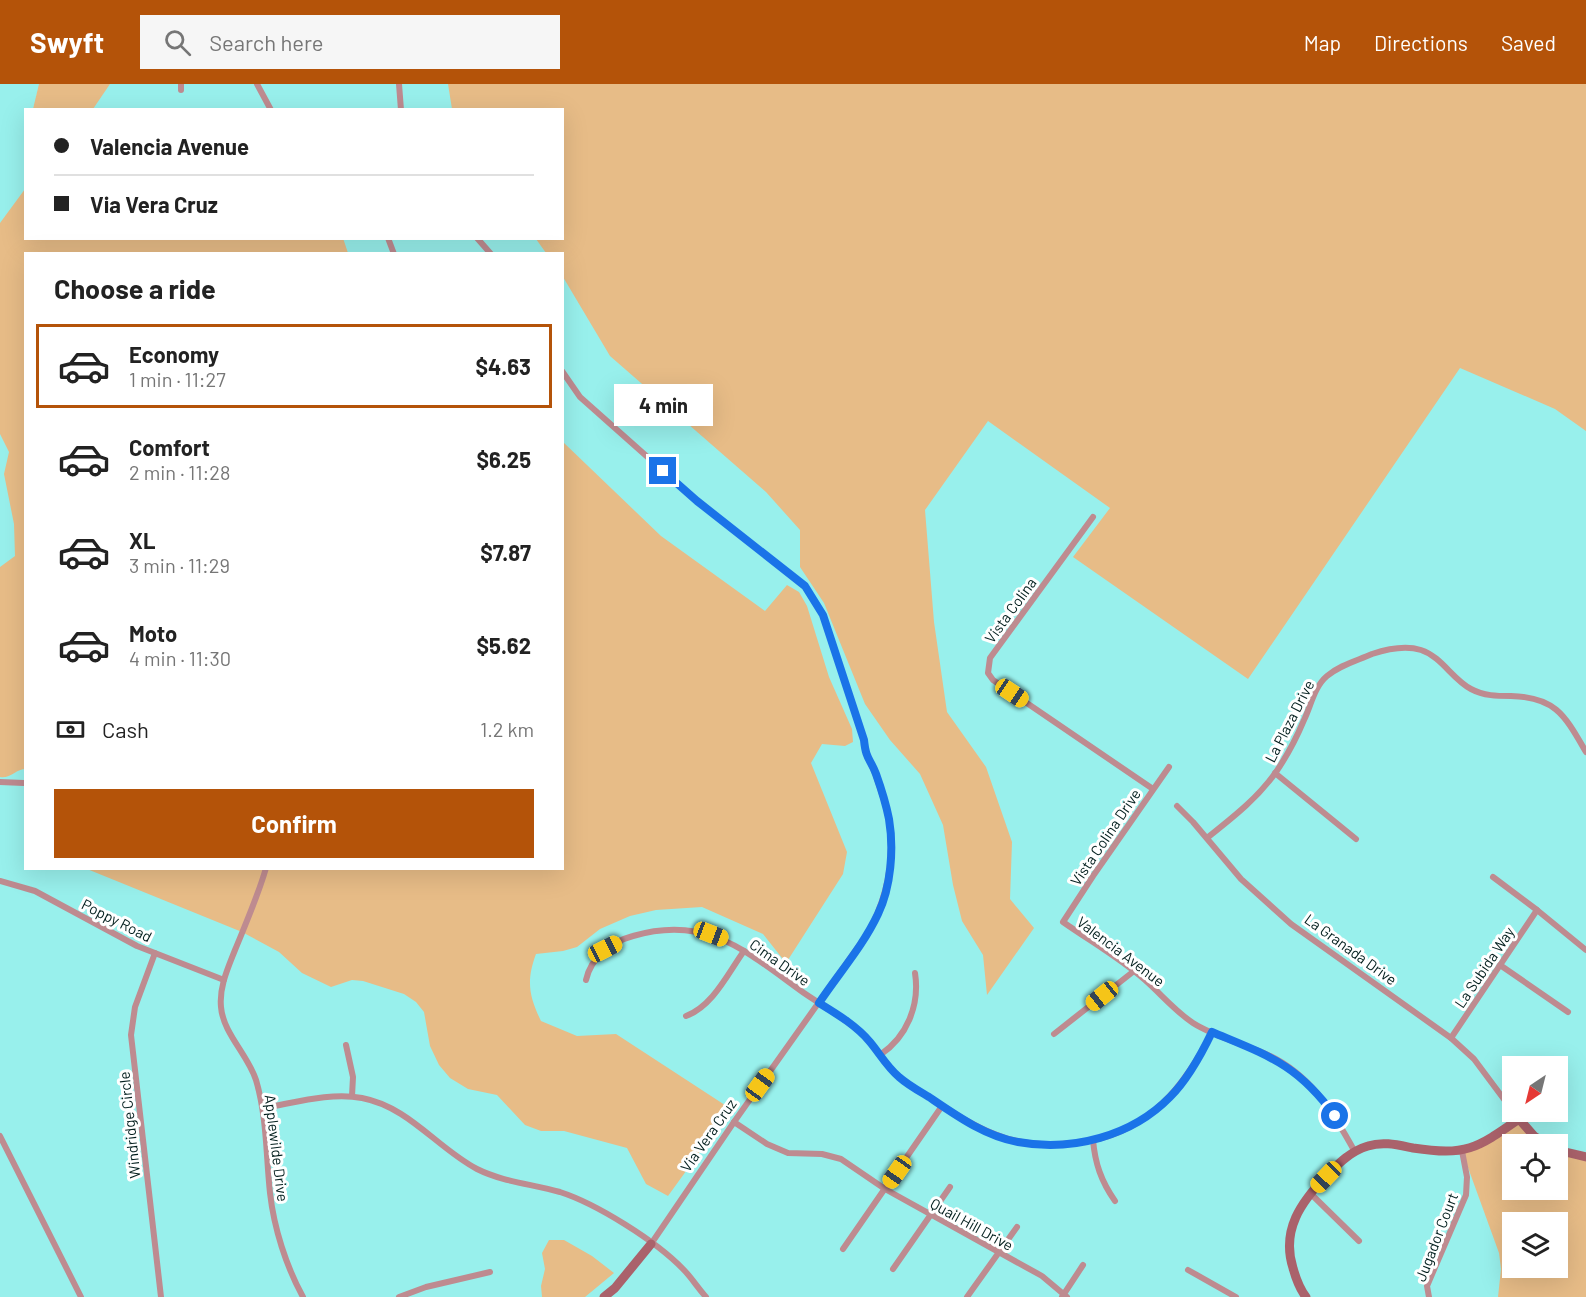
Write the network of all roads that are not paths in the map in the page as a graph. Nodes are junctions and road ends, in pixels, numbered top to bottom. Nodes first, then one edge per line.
1 (257, 84) edge
2 (399, 84) edge
3 (270, 108) edge
4 (400, 108) edge
5 (479, 240) edge
6 (489, 252) edge
7 (564, 374) edge
8 (1093, 517) dead end
9 (1586, 752) edge
10 (1168, 767) dead end
11 (1275, 773) junction
12 (0, 782) edge
13 (24, 783) dead end
14 (1153, 789) junction
15 (1177, 806) dead end
16 (1207, 838) junction
17 (1356, 839) dead end
18 (265, 870) edge
19 (1493, 877) dead end
20 (0, 881) edge
21 (1537, 910) junction
22 (1063, 922) joint
23 (1586, 950) edge
24 (744, 951) junction
25 (155, 953) junction
26 (1500, 965) junction
27 (1134, 971) junction
28 (915, 973) dead end
29 (224, 980) junction
30 (586, 980) dead end
31 (819, 1003) junction
32 (1568, 1012) dead end
33 (686, 1016) dead end
34 (1212, 1032) junction
35 (1054, 1035) dead end
36 (1451, 1038) junction
37 (346, 1045) dead end
38 (880, 1055) junction
39 (352, 1096) junction
40 (1502, 1098) edge
41 (942, 1106) junction
42 (263, 1108) junction
43 (734, 1122) junction
44 (1506, 1122) edge
45 (1521, 1122) edge
46 (1532, 1134) edge
47 (0, 1136) edge
48 (1093, 1140) junction
49 (1462, 1151) junction
50 (1355, 1152) junction
51 (1568, 1153) edge
52 (1586, 1157) edge
53 (950, 1187) dead end
54 (885, 1189) junction
55 (1310, 1193) junction
56 (1115, 1201) dead end
57 (931, 1215) junction
58 (1017, 1227) dead end
59 (1359, 1241) dead end
60 (651, 1244) junction
61 (843, 1249) dead end
62 (999, 1252) junction
63 (1083, 1265) dead end
64 (893, 1269) dead end
65 (1188, 1270) dead end
66 (490, 1272) dead end
67 (1064, 1296) edge
68 (1303, 1296) edge
69 (81, 1297) edge
70 (160, 1297) edge
71 (303, 1297) edge
72 (399, 1297) edge
73 (604, 1297) edge
74 (706, 1297) edge
75 (967, 1297) edge
76 (1236, 1297) edge
77 (1429, 1297) edge

1 - 3 street
2 - 4 street
5 - 6 street
7 - 31 street, Via Vera Cruz
8 - 14 street, Vista Colina
9 - 11 street, La Plaza Drive
10 - 14 street, Vista Colina Drive
11 - 16 street, La Plaza Drive
11 - 17 street
12 - 13 street
14 - 22 street, Vista Colina Drive
15 - 16 street, La Granada Drive
16 - 36 street, La Granada Drive
18 - 29 street, Applewilde Drive
19 - 21 street
20 - 25 street, Poppy Road
21 - 23 street
21 - 26 street, La Subida Way
22 - 27 street, Valencia Avenue
24 - 30 street, Cima Drive
24 - 31 street, Cima Drive
24 - 33 street
25 - 29 street, Poppy Road
25 - 70 street, Windridge Circle
26 - 32 street
26 - 36 street, La Subida Way
27 - 34 street, Valencia Avenue
27 - 35 street
28 - 38 street
29 - 42 street, Applewilde Drive
31 - 38 street, Cima Drive
31 - 43 street, Via Vera Cruz
34 - 48 street, Cima Drive
34 - 50 street, Valencia Avenue
36 - 40 street, La Granada Drive
37 - 39 street
38 - 41 street, Cima Drive
39 - 42 street
39 - 60 street
41 - 48 street, Cima Drive
41 - 54 street
42 - 71 street, Applewilde Drive
43 - 54 street, Quail Hill Drive
43 - 60 street, Via Vera Cruz
44 - 49 street
45 - 46 street, La Granada Drive
47 - 69 street
48 - 56 street
49 - 50 street
49 - 77 street, Jugador Court
50 - 55 street
51 - 52 street
53 - 57 street
54 - 57 street, Quail Hill Drive
54 - 61 street
55 - 59 street
55 - 68 street
57 - 62 street, Quail Hill Drive
57 - 64 street
58 - 62 street
60 - 73 street, Via Vera Cruz
60 - 74 street
62 - 67 street, Quail Hill Drive
62 - 75 street
63 - 67 street
65 - 76 street
66 - 72 street

